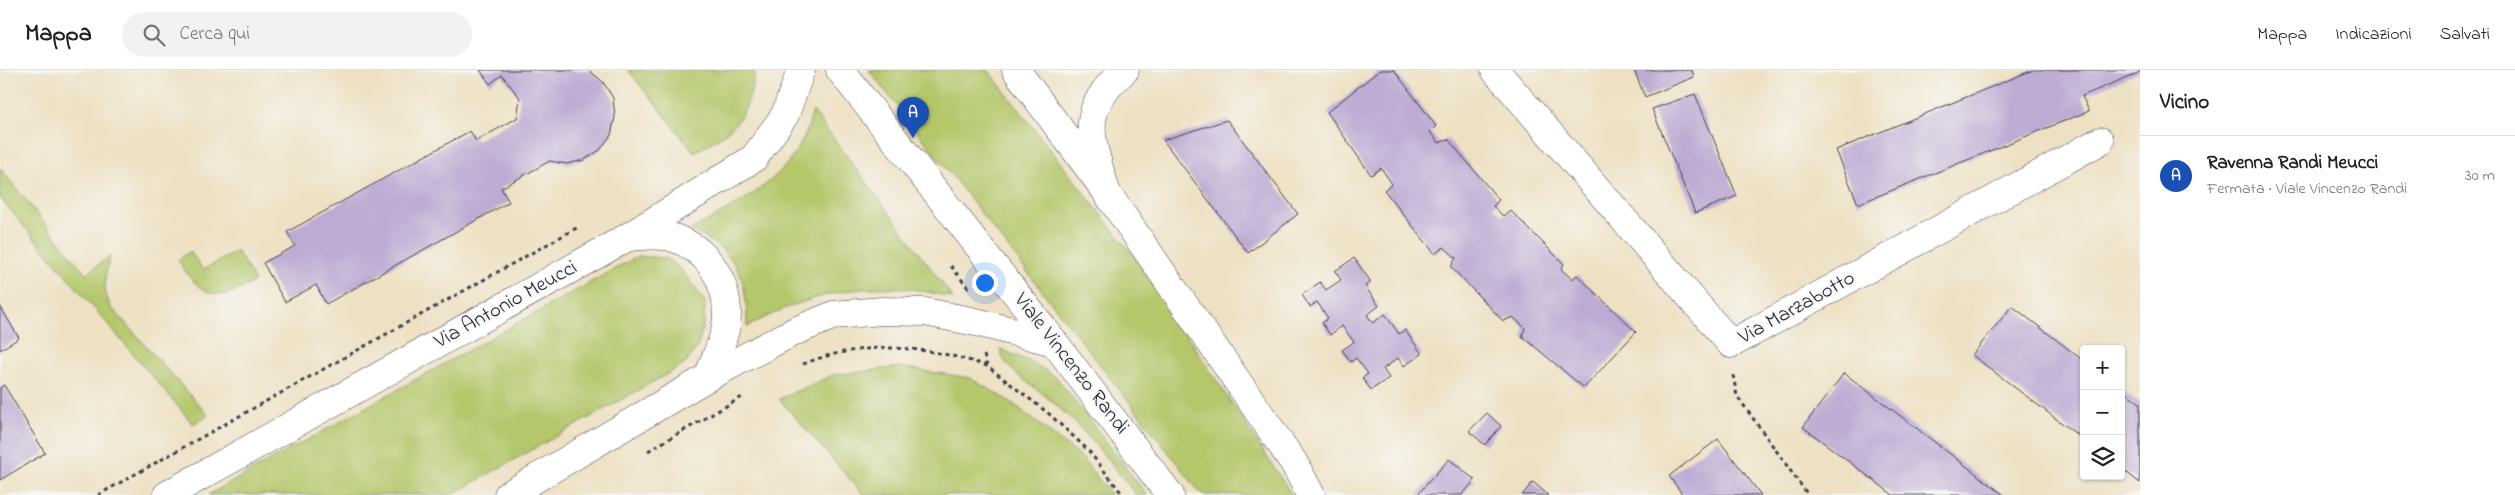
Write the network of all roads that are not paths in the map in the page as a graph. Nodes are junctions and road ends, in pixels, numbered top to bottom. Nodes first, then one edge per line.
1 (801, 70) edge
2 (840, 70) edge
3 (1016, 70) edge
4 (1125, 70) edge
5 (1495, 70) edge
6 (2100, 141) dead end
7 (1105, 190) junction
8 (628, 237) junction
9 (1054, 342) junction
10 (708, 377) junction
11 (167, 495) edge
12 (508, 495) edge
13 (1170, 495) edge
14 (1312, 495) edge

1 - 8 street, Via Antonio Meucci
2 - 9 street, Viale Vincenzo Randi
3 - 7 street
4 - 7 street
5 - 6 street, Via Marzabotto
7 - 14 street
8 - 10 street
8 - 11 street, Via Antonio Meucci
9 - 10 street
9 - 13 street, Viale Vincenzo Randi
10 - 12 street

